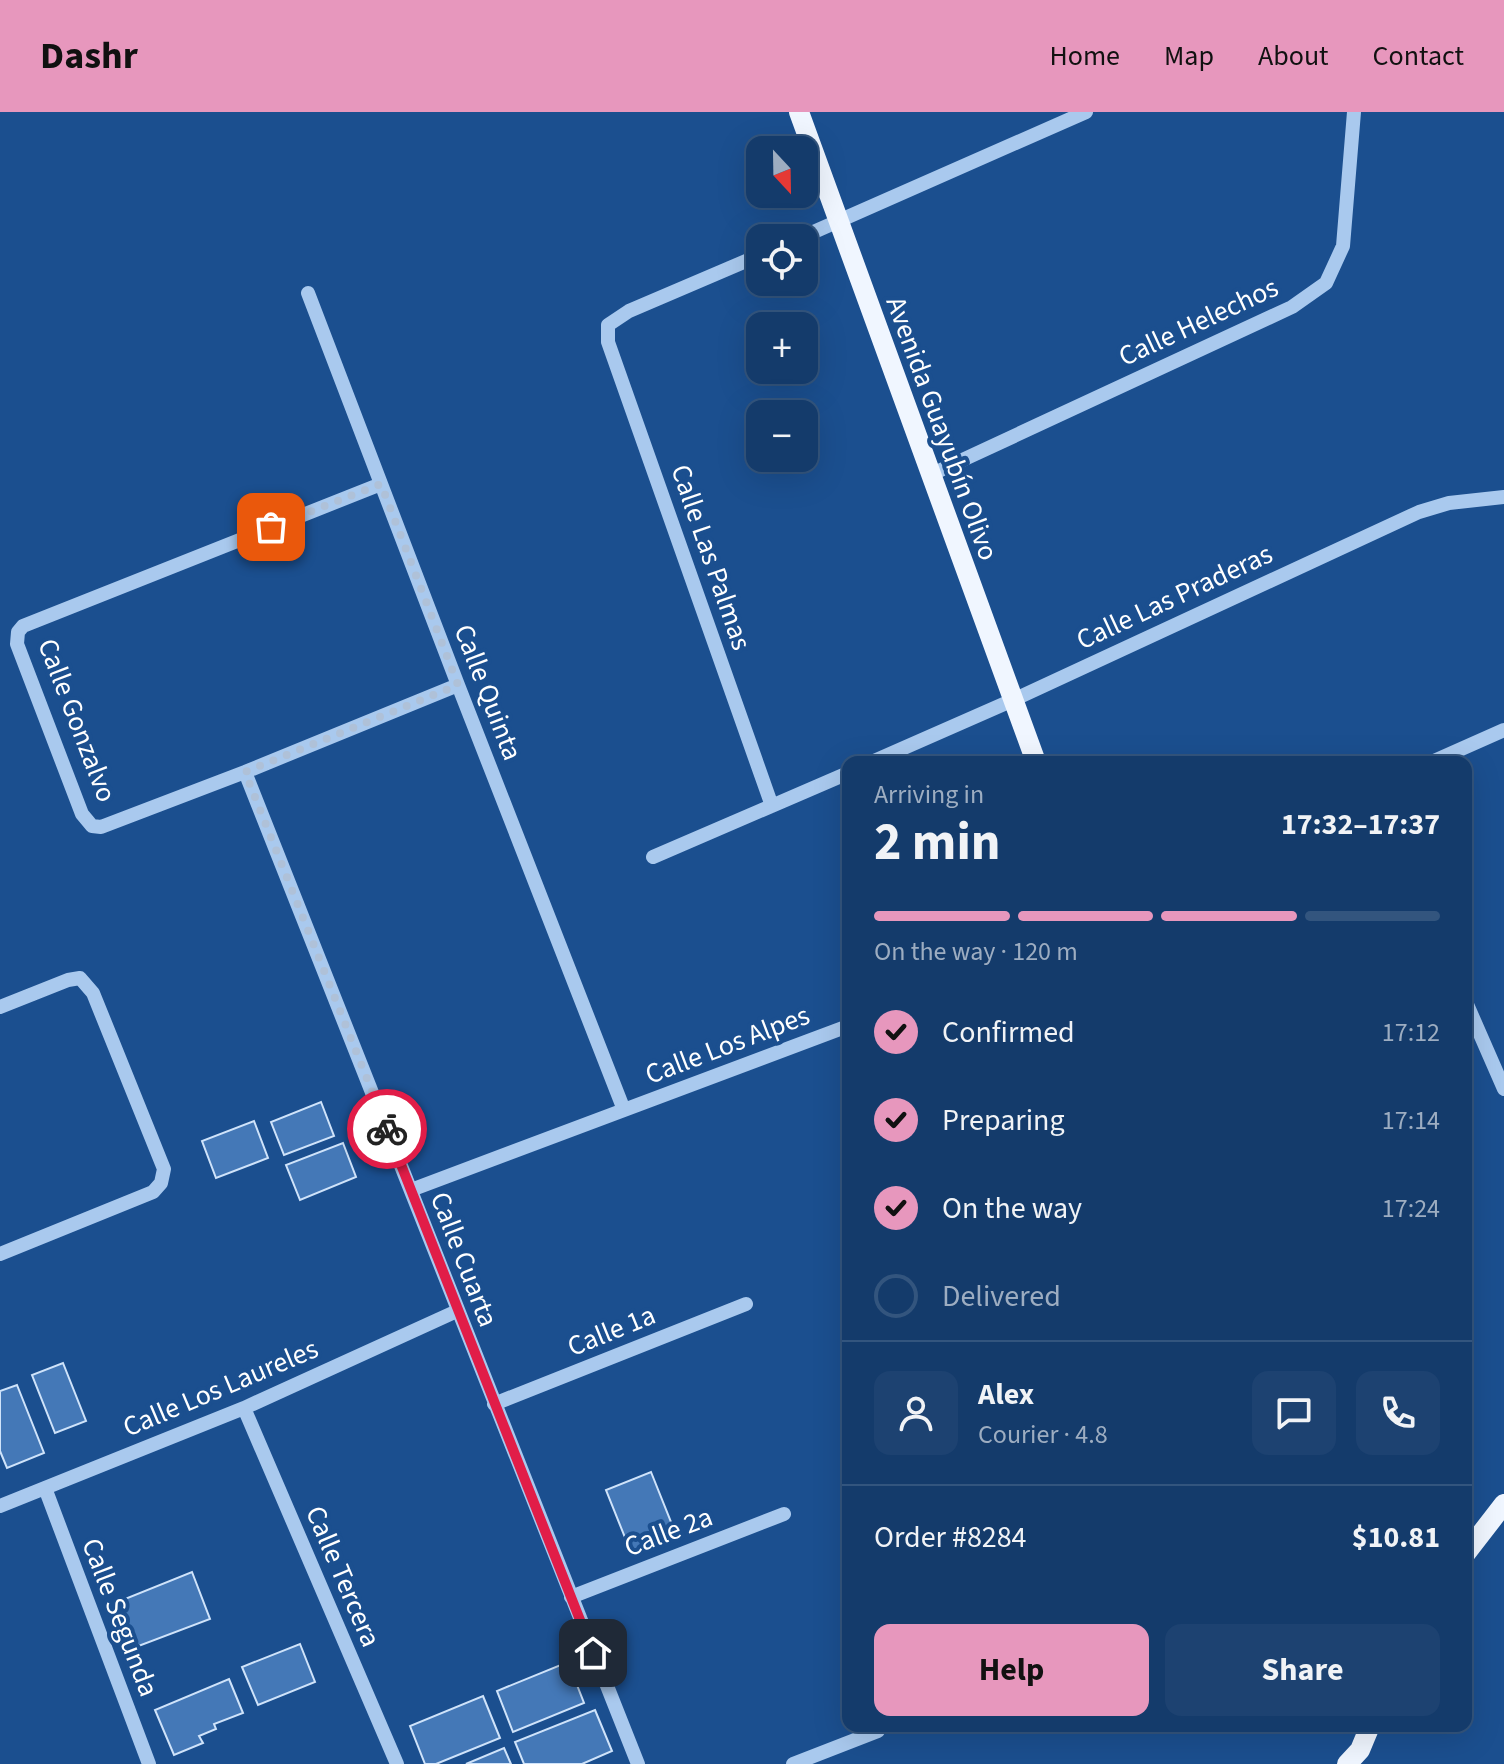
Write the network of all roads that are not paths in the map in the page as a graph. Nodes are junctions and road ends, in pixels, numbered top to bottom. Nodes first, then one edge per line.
1 (799, 112) edge
2 (1086, 112) edge
3 (1354, 112) edge
4 (838, 221) junction
5 (818, 230) edge
6 (746, 261) edge
7 (308, 293) dead end
8 (930, 475) junction
9 (381, 484) junction
10 (1504, 497) edge
11 (458, 685) junction
12 (1013, 700) junction
13 (1504, 730) edge
14 (886, 756) edge
15 (1034, 756) edge
16 (1446, 756) edge
17 (245, 772) junction
18 (842, 776) edge
19 (772, 806) junction
20 (653, 857) dead end
21 (0, 1007) edge
22 (1472, 1016) edge
23 (842, 1028) edge
24 (1504, 1089) edge
25 (624, 1110) junction
26 (411, 1190) junction
27 (0, 1254) edge
28 (746, 1304) dead end
29 (457, 1311) junction
30 (494, 1404) junction
31 (244, 1408) junction
32 (45, 1488) junction
33 (1504, 1504) edge
34 (0, 1506) edge
35 (784, 1514) dead end
36 (1472, 1545) edge
37 (571, 1597) junction
38 (875, 1732) edge
39 (1368, 1732) edge
40 (149, 1764) edge
41 (397, 1764) edge
42 (638, 1764) edge
43 (793, 1764) edge
44 (1347, 1764) edge

1 - 4 main road, Avenida Guayubín Olivo
2 - 4 street
3 - 8 street, Calle Helechos
4 - 5 street
4 - 8 main road, Avenida Guayubín Olivo
6 - 19 street, Calle Las Palmas
7 - 9 street, Calle Quinta
8 - 12 main road, Avenida Guayubín Olivo
9 - 11 street, Calle Quinta
9 - 17 street, Calle Gonzalvo
10 - 12 street, Calle Las Praderas
11 - 17 street, Calle Gonzalvo
11 - 25 street, Calle Quinta
12 - 14 street, Calle Las Praderas
12 - 15 main road, Avenida Guayubín Olivo
13 - 16 street
17 - 26 street, Calle Cuarta
18 - 19 street
19 - 20 street
21 - 27 street
22 - 24 street
23 - 25 street, Calle Los Alpes
25 - 26 street, Calle Los Alpes
26 - 29 street, Calle Cuarta
28 - 30 street, Calle 1a
29 - 30 street, Calle Cuarta
29 - 31 street, Calle Los Laureles
30 - 37 street, Calle Cuarta
31 - 32 street, Calle Los Laureles
31 - 41 street, Calle Tercera
32 - 34 street, Calle Los Laureles
32 - 40 street, Calle Segunda
33 - 36 main road
35 - 37 street, Calle 2a
37 - 42 street, Calle Cuarta
38 - 43 street
39 - 44 main road

